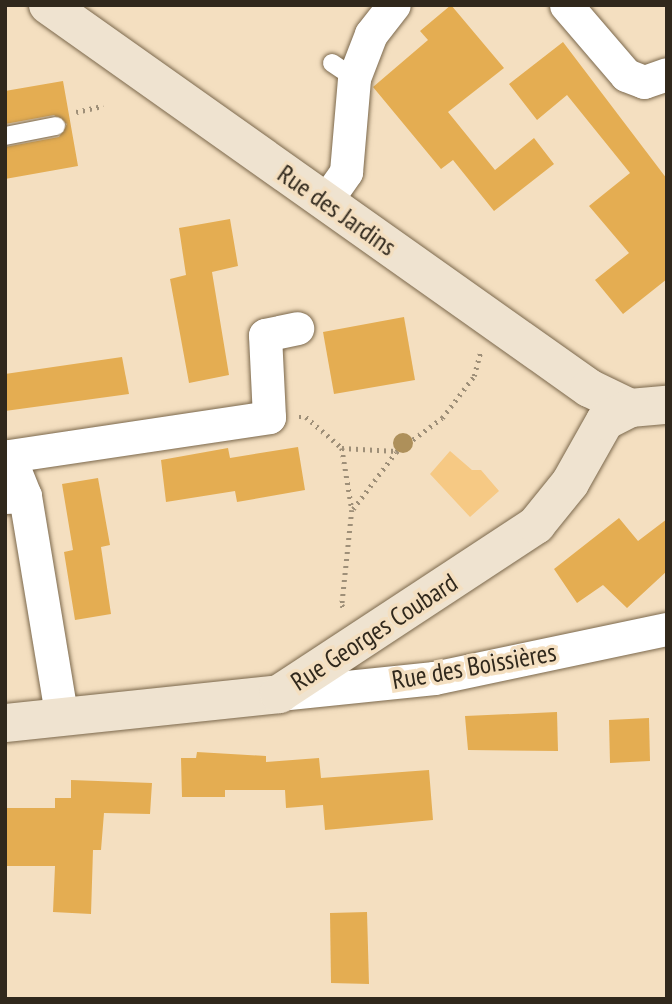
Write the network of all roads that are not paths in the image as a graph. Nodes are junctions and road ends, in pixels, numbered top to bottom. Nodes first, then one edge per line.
1 (48, 5) edge
2 (394, 5) edge
3 (566, 5) edge
4 (667, 74) edge
5 (56, 126) dead end
6 (5, 136) edge
7 (325, 202) junction
8 (297, 328) dead end
9 (648, 406) edge
10 (15, 496) edge
11 (667, 628) edge
12 (279, 694) junction
13 (61, 714) junction
14 (5, 723) edge

1 - 7 street, Rue des Jardins
2 - 7 street
3 - 4 street
5 - 6 lane
7 - 9 street, Rue des Jardins
8 - 10 street
9 - 12 street, Rue Georges Coubard
10 - 13 street
11 - 12 street, Rue des Boissières
12 - 13 street, Rue Georges Coubard
13 - 14 street, Rue Georges Coubard

